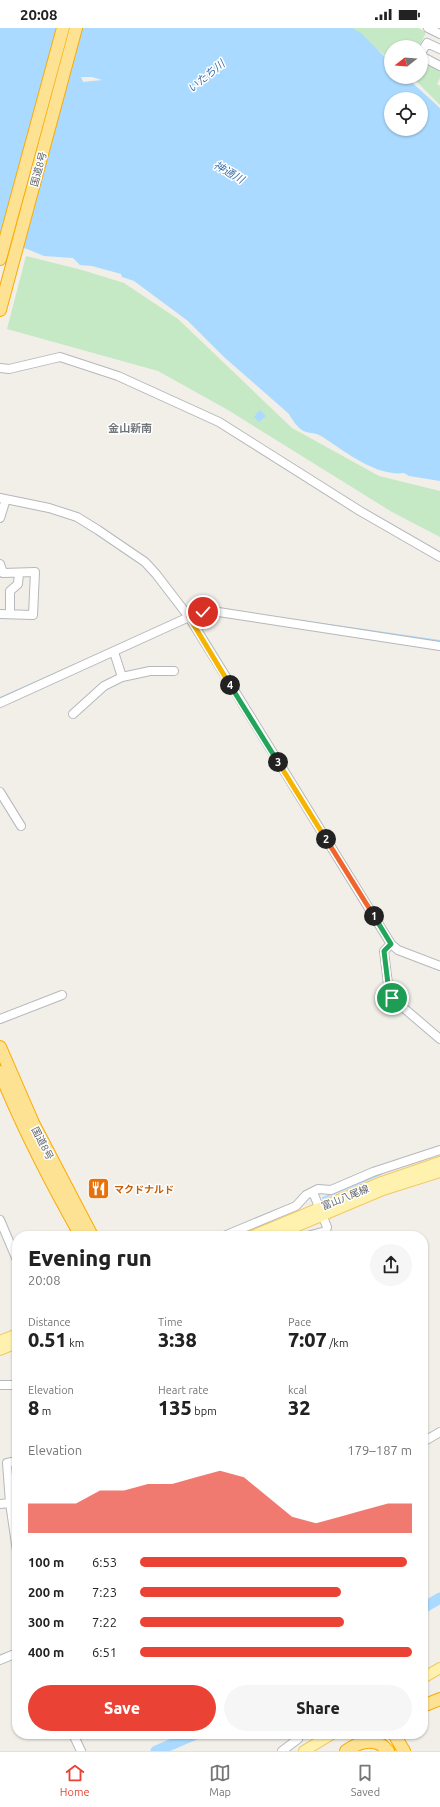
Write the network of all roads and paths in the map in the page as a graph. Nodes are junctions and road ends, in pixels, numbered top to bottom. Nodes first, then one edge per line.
1 (63, 28) edge
2 (76, 28) edge
3 (428, 28) edge
4 (440, 34) edge
5 (428, 43) edge
6 (440, 48) edge
7 (428, 60) edge
8 (440, 66) edge
9 (0, 259) edge
10 (0, 310) edge
11 (0, 368) edge
12 (3, 498) edge
13 (0, 518) edge
14 (440, 557) edge
15 (0, 564) edge
16 (19, 572) junction
17 (0, 614) edge
18 (10, 614) junction
19 (189, 617) junction
20 (440, 646) edge
21 (114, 652) junction
22 (174, 671) dead end
23 (122, 677) junction
24 (0, 703) edge
25 (74, 714) dead end
26 (0, 792) edge
27 (21, 826) dead end
28 (391, 944) junction
29 (440, 966) edge
30 (62, 995) dead end
31 (0, 1019) edge
32 (440, 1039) edge
33 (0, 1047) edge
34 (0, 1072) edge
35 (440, 1150) edge
36 (440, 1162) edge
37 (440, 1172) edge
38 (313, 1192) junction
39 (321, 1212) junction
40 (0, 1220) edge
41 (78, 1231) edge
42 (89, 1231) edge
43 (236, 1231) edge
44 (266, 1231) edge
45 (284, 1231) edge
46 (326, 1231) edge
47 (12, 1248) edge
48 (12, 1336) edge
49 (0, 1341) edge
50 (12, 1345) edge
51 (0, 1350) edge
52 (0, 1385) edge
53 (12, 1385) edge
54 (440, 1432) edge
55 (428, 1439) edge
56 (12, 1462) edge
57 (10, 1503) junction
58 (0, 1504) edge
59 (12, 1517) edge
60 (12, 1655) edge
61 (0, 1660) edge
62 (440, 1668) edge
63 (428, 1675) edge
64 (440, 1699) edge
65 (428, 1704) edge
66 (75, 1739) edge
67 (298, 1739) edge
68 (324, 1739) edge
69 (358, 1739) edge
70 (386, 1739) edge
71 (397, 1739) edge
72 (403, 1739) edge
73 (350, 1748) edge
74 (81, 1751) edge
75 (282, 1751) edge
76 (304, 1751) edge
77 (388, 1751) edge
78 (393, 1751) edge
79 (404, 1751) edge
80 (409, 1751) edge

1 - 9 highway, 国道8号
2 - 10 highway, 国道8号
3 - 4 street
5 - 6 street
7 - 8 street
11 - 14 street
12 - 13 street
12 - 19 street
15 - 16 street
16 - 18 street
16 - 18 street
17 - 18 street
19 - 20 street
19 - 21 street
19 - 28 street
21 - 23 street
21 - 24 street
22 - 23 street
23 - 25 street
26 - 27 street
28 - 29 street
28 - 32 street
30 - 31 street
33 - 42 highway, 国道8号
34 - 41 highway, 国道8号
35 - 38 street
36 - 39 main road, 富山八尾線
37 - 39 main road, 富山八尾線
38 - 39 street
38 - 43 street
39 - 44 main road, 富山八尾線
39 - 45 main road, 富山八尾線
39 - 46 street
40 - 47 street
48 - 49 main road
50 - 51 main road
52 - 53 street
54 - 55 street
56 - 57 street
57 - 58 street
57 - 59 street
60 - 61 street
62 - 63 main road
64 - 65 highway
66 - 74 street
67 - 75 street
68 - 76 main road
69 - 73 highway
70 - 78 highway
71 - 79 highway
72 - 80 highway
73 - 77 highway

